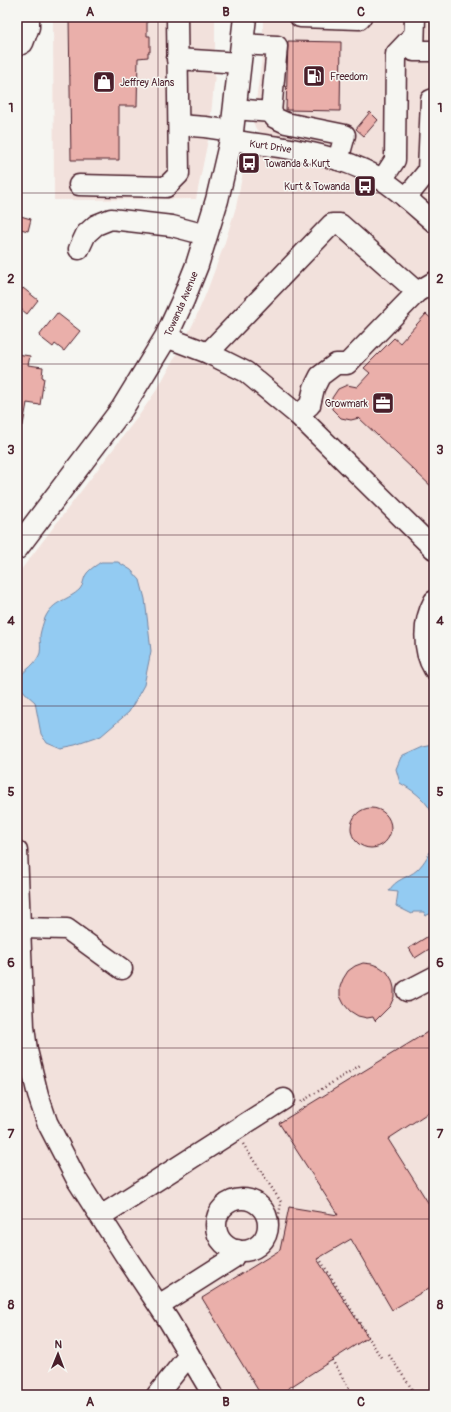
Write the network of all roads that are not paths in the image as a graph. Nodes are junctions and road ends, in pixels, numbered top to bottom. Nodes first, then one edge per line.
1 (29, 17) edge
2 (177, 17) edge
3 (244, 17) edge
4 (300, 17) edge
5 (361, 17) edge
6 (415, 26) edge
7 (17, 46) edge
8 (434, 51) edge
9 (241, 53) junction
10 (177, 59) junction
11 (434, 99) edge
12 (235, 109) junction
13 (272, 112) junction
14 (296, 124) junction
15 (178, 125) junction
16 (232, 136) junction
17 (291, 149) junction
18 (338, 160) junction
19 (395, 160) junction
20 (382, 180) junction
21 (420, 181) junction
22 (78, 185) dead end
23 (406, 198) junction
24 (434, 222) edge
25 (206, 235) junction
26 (79, 249) dead end
27 (434, 282) edge
28 (416, 292) junction
29 (166, 337) junction
30 (208, 354) junction
31 (298, 415) junction
32 (17, 548) edge
33 (434, 549) edge
34 (434, 600) edge
35 (434, 669) edge
36 (17, 851) edge
37 (20, 928) junction
38 (122, 969) dead end
39 (434, 977) edge
40 (407, 991) dead end
41 (291, 1102) road end
42 (101, 1216) junction
43 (237, 1250) dead end
44 (159, 1305) junction
45 (189, 1354) junction
46 (157, 1395) edge
47 (213, 1395) edge

1 - 7 street
2 - 10 street
3 - 9 main road, Towanda Avenue
4 - 5 street
6 - 8 street
6 - 19 street
9 - 10 street
9 - 12 main road, Towanda Avenue
9 - 13 street
10 - 15 street
11 - 21 street
12 - 13 street
12 - 16 main road, Towanda Avenue
13 - 14 street
14 - 17 street
14 - 18 street
15 - 16 street, Kurt Drive
15 - 22 street
16 - 17 street, Kurt Drive
16 - 25 main road, Towanda Avenue
17 - 18 street, Kurt Drive
18 - 20 street, Kurt Drive
19 - 20 street
19 - 21 street
20 - 23 street, Kurt Drive
21 - 23 street
23 - 24 street, Kurt Drive
25 - 26 street
25 - 29 main road, Towanda Avenue
27 - 28 street
28 - 30 street
28 - 31 street
29 - 30 street
29 - 32 main road, Towanda Avenue
30 - 31 street
31 - 33 street
34 - 35 street
36 - 37 street
37 - 38 street
37 - 42 street
39 - 40 street
41 - 42 street
42 - 44 street
43 - 44 street
44 - 45 street
45 - 46 street
45 - 47 street

